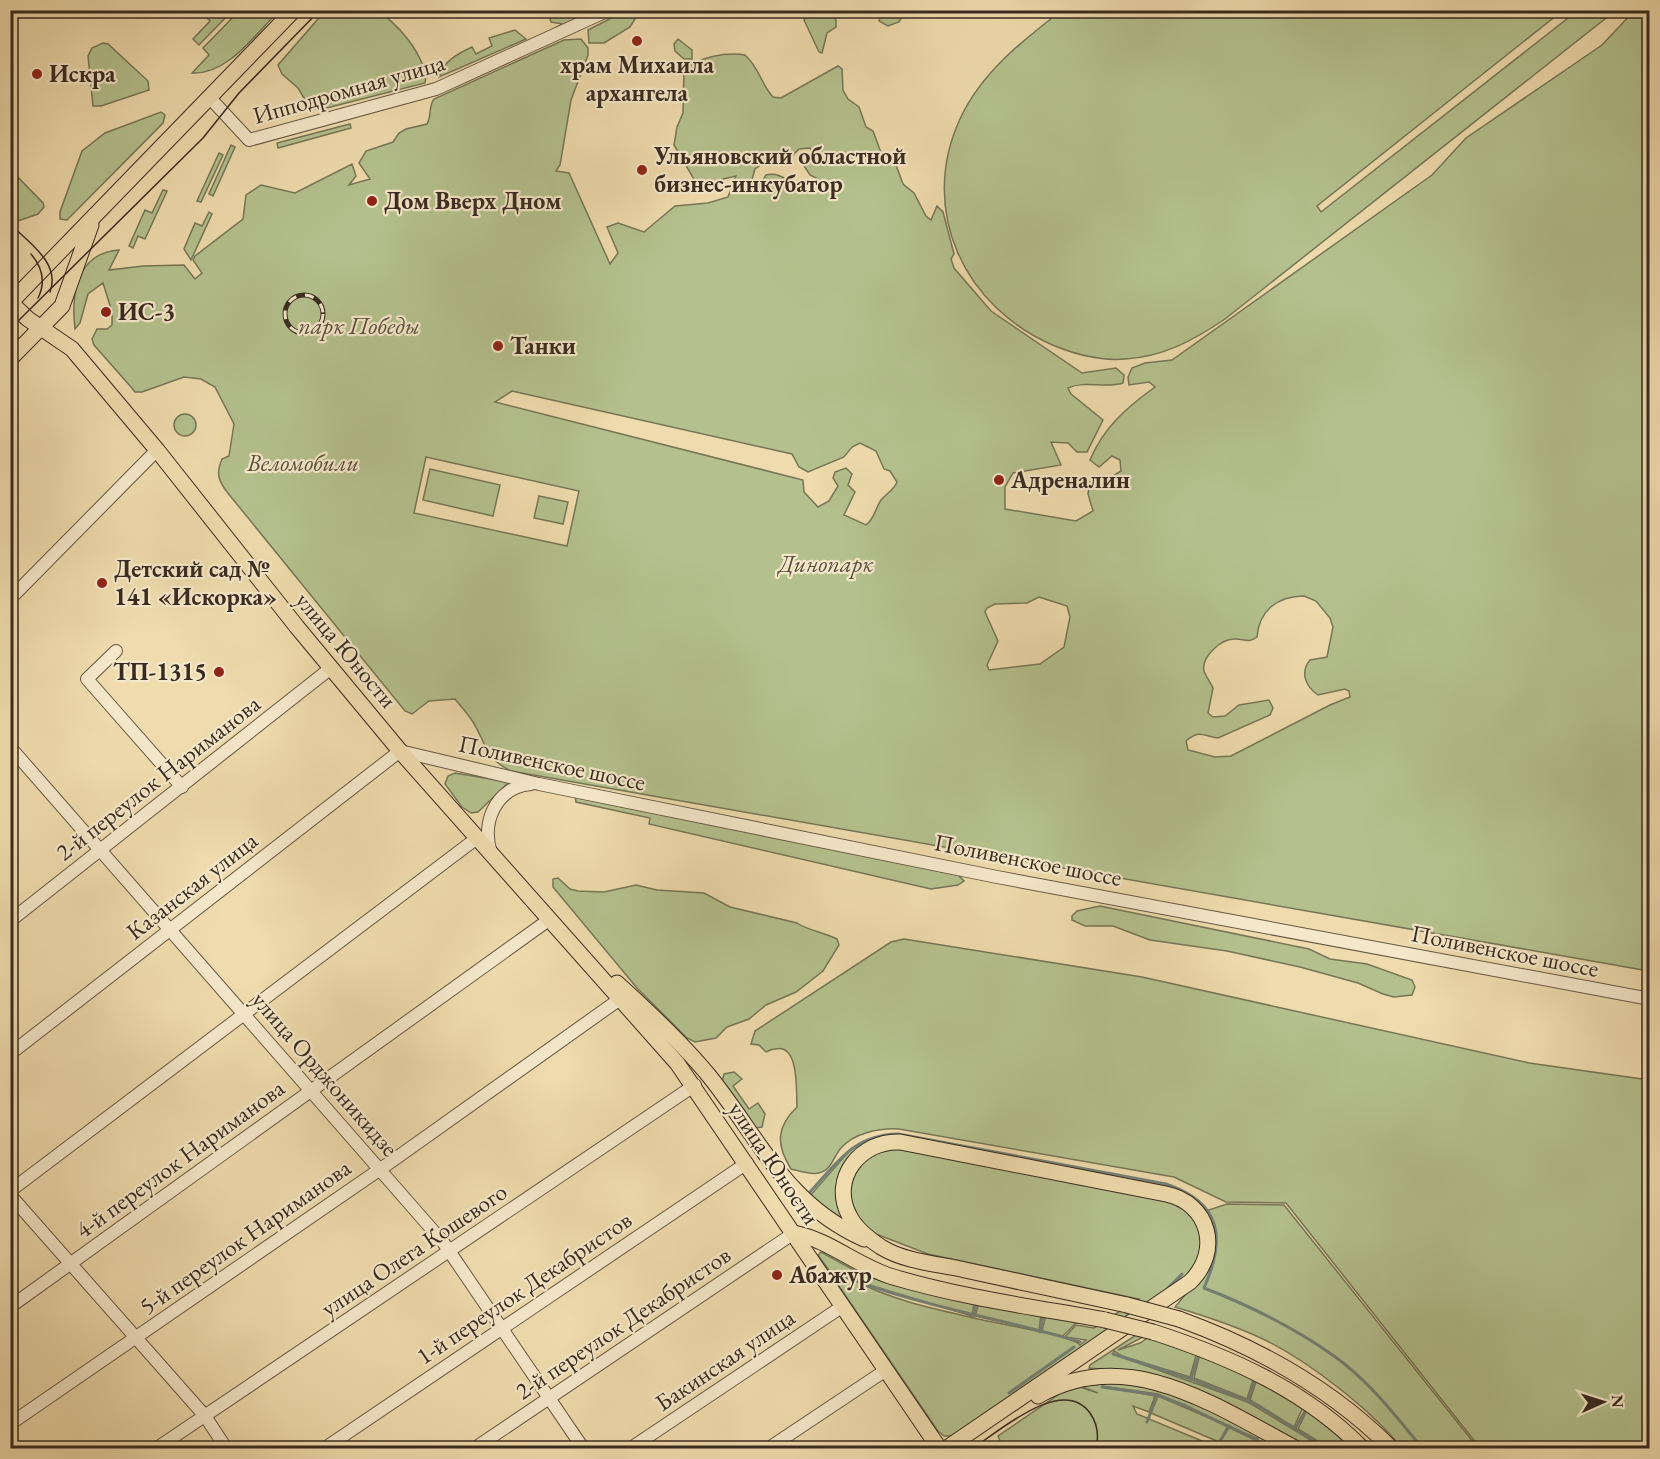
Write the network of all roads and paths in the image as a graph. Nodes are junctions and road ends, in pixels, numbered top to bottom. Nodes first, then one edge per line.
1 (294, 10) edge
2 (609, 10) edge
3 (210, 98) junction
4 (93, 219) junction
5 (11, 303) edge
6 (41, 328) junction
7 (10, 359) edge
8 (157, 450) junction
9 (10, 599) edge
10 (116, 651) dead end
11 (331, 668) junction
12 (10, 747) edge
13 (400, 751) junction
14 (538, 784) junction
15 (182, 787) junction
16 (477, 838) junction
17 (102, 850) junction
18 (491, 854) junction
19 (550, 919) junction
20 (10, 921) edge
21 (170, 929) junction
22 (620, 999) junction
23 (1650, 999) edge
24 (245, 1014) junction
25 (10, 1054) edge
26 (695, 1086) junction
27 (312, 1090) junction
28 (747, 1163) junction
29 (380, 1169) junction
30 (10, 1193) edge
31 (794, 1233) junction
32 (882, 1248) junction
33 (449, 1251) junction
34 (71, 1263) junction
35 (843, 1306) junction
36 (10, 1307) edge
37 (501, 1327) junction
38 (137, 1337) junction
39 (886, 1370) junction
40 (549, 1398) junction
41 (205, 1416) junction
42 (10, 1424) edge
43 (952, 1445) edge
44 (157, 1449) edge
45 (226, 1449) edge
46 (325, 1449) edge
47 (475, 1449) edge
48 (583, 1449) edge
49 (631, 1449) edge
50 (769, 1449) edge
51 (939, 1449) edge
52 (1295, 1449) edge
53 (1362, 1449) edge
54 (1391, 1449) edge

1 - 3 main road
2 - 3 street, Ипподромная улица
3 - 4 main road
4 - 5 main road
4 - 6 main road
5 - 6 main road, улица Юности
6 - 7 main road
6 - 8 main road, улица Юности
8 - 9 street
8 - 11 main road, улица Юности
10 - 15 street
11 - 13 main road, улица Юности
11 - 15 street, 2-й переулок Нариманова
12 - 17 street, улица Орджоникидзе
13 - 14 street, Поливенское шоссе
13 - 16 main road, улица Юности
13 - 21 street, Казанская улица
14 - 18 street
14 - 23 street, Поливенское шоссе
15 - 17 street, 2-й переулок Нариманова
16 - 18 main road, улица Юности
16 - 24 street
17 - 20 street, 2-й переулок Нариманова
17 - 21 street, улица Орджоникидзе
18 - 19 main road, улица Юности
19 - 22 main road, улица Юности
19 - 27 street, 4-й переулок Нариманова
19 - 32 main road, улица Юности
21 - 24 street, улица Орджоникидзе
21 - 25 street, Казанская улица
22 - 26 main road, улица Юности
22 - 29 street, 5-й переулок Нариманова
24 - 27 street, улица Орджоникидзе
24 - 30 street
26 - 28 main road, улица Юности
26 - 33 street, улица Олега Кошевого
27 - 29 street, улица Орджоникидзе
27 - 34 street, 4-й переулок Нариманова
28 - 31 main road, улица Юности
28 - 37 street, 1-й переулок Декабристов
29 - 33 street, улица Орджоникидзе
29 - 38 street, 5-й переулок Нариманова
30 - 34 street
31 - 35 main road, улица Юности
31 - 40 street, 2-й переулок Декабристов
31 - 53 main road, bridge
32 - 43 main road
32 - 54 main road, улица Юности, bridge
33 - 37 street, улица Орджоникидзе
33 - 41 street, улица Олега Кошевого
34 - 36 street, 4-й переулок Нариманова
34 - 38 street
35 - 39 main road, улица Юности
35 - 49 street, Бакинская улица
37 - 40 street, улица Орджоникидзе
37 - 46 street, 1-й переулок Декабристов
38 - 41 street
38 - 42 street, 5-й переулок Нариманова
39 - 50 street
39 - 51 main road, улица Юности
40 - 47 street, 2-й переулок Декабристов
40 - 48 street, улица Орджоникидзе
41 - 44 street, улица Олега Кошевого
41 - 45 street
43 - 52 main road

